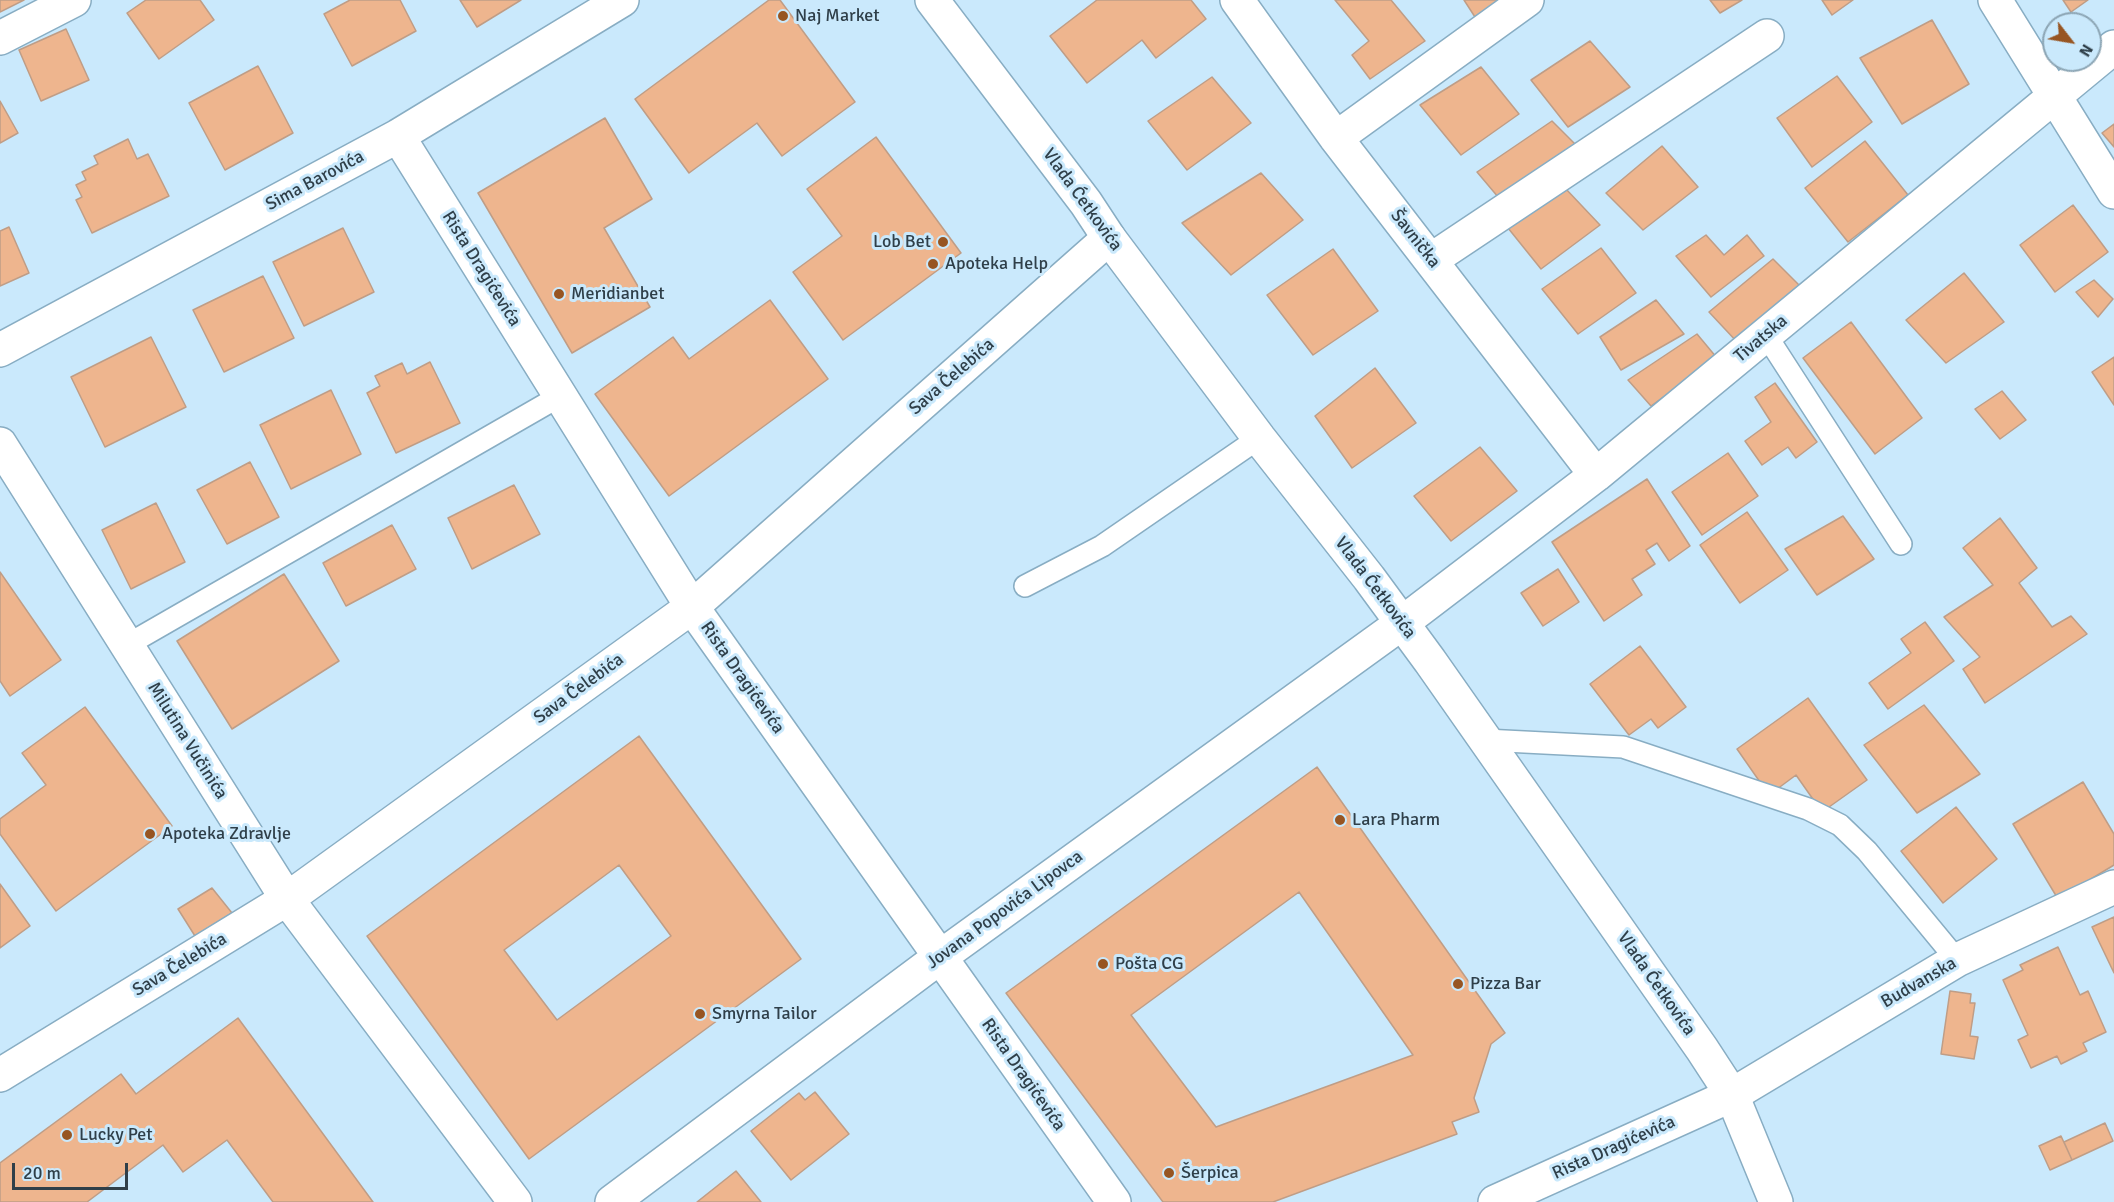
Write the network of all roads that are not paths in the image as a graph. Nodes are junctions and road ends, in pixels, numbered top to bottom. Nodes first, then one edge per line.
1 (74, 0) edge
2 (622, 0) edge
3 (932, 0) edge
4 (1237, 0) edge
5 (1527, 0) edge
6 (1995, 0) edge
7 (1767, 36) dead end
8 (0, 38) edge
9 (2114, 47) edge
10 (2055, 96) junction
11 (398, 136) junction
12 (1336, 138) junction
13 (2114, 192) edge
14 (1110, 238) junction
15 (1431, 260) junction
16 (1766, 335) junction
17 (0, 350) edge
18 (560, 396) junction
19 (1259, 438) junction
20 (0, 444) edge
21 (1596, 475) junction
22 (1901, 544) dead end
23 (1025, 586) dead end
24 (692, 607) junction
25 (1402, 623) junction
26 (127, 645) junction
27 (1485, 740) junction
28 (2114, 887) edge
29 (287, 899) junction
30 (940, 957) junction
31 (1957, 960) junction
32 (0, 1075) edge
33 (1732, 1095) junction
34 (515, 1202) edge
35 (612, 1202) edge
36 (1114, 1202) edge
37 (1495, 1202) edge
38 (1776, 1202) edge

1 - 8 street
2 - 11 street, Sima Barovića
3 - 14 street, Vlada Ćetkovića
4 - 12 street, Šavnička
5 - 12 street
6 - 10 street
7 - 15 street
9 - 10 street, Tivatska
10 - 13 street
10 - 16 street, Tivatska
11 - 17 street, Sima Barovića
11 - 18 street, Rista Dragićevića
12 - 15 street, Šavnička
14 - 19 street, Vlada Ćetkovića
14 - 24 street, Sava Čelebića
15 - 21 street, Šavnička
16 - 21 street, Tivatska
16 - 22 lane
18 - 24 street, Rista Dragićevića
18 - 26 lane
19 - 23 lane
19 - 25 street, Vlada Ćetkovića
20 - 26 street, Milutina Vučinića
21 - 25 street, Tivatska
24 - 29 street, Sava Čelebića
24 - 30 street, Rista Dragićevića
25 - 27 street, Vlada Ćetkovića
25 - 30 street, Jovana Popovića Lipovca
26 - 29 street, Milutina Vučinića
27 - 31 lane
27 - 33 street, Vlada Ćetkovića
28 - 31 street, Budvanska
29 - 32 street, Sava Čelebića
29 - 34 street, Milutina Vučinića
30 - 35 street, Jovana Popovića Lipovca
30 - 36 street, Rista Dragićevića
31 - 33 street, Budvanska
33 - 37 street, Rista Dragićevića
33 - 38 street, Vlada Ćetkovića

